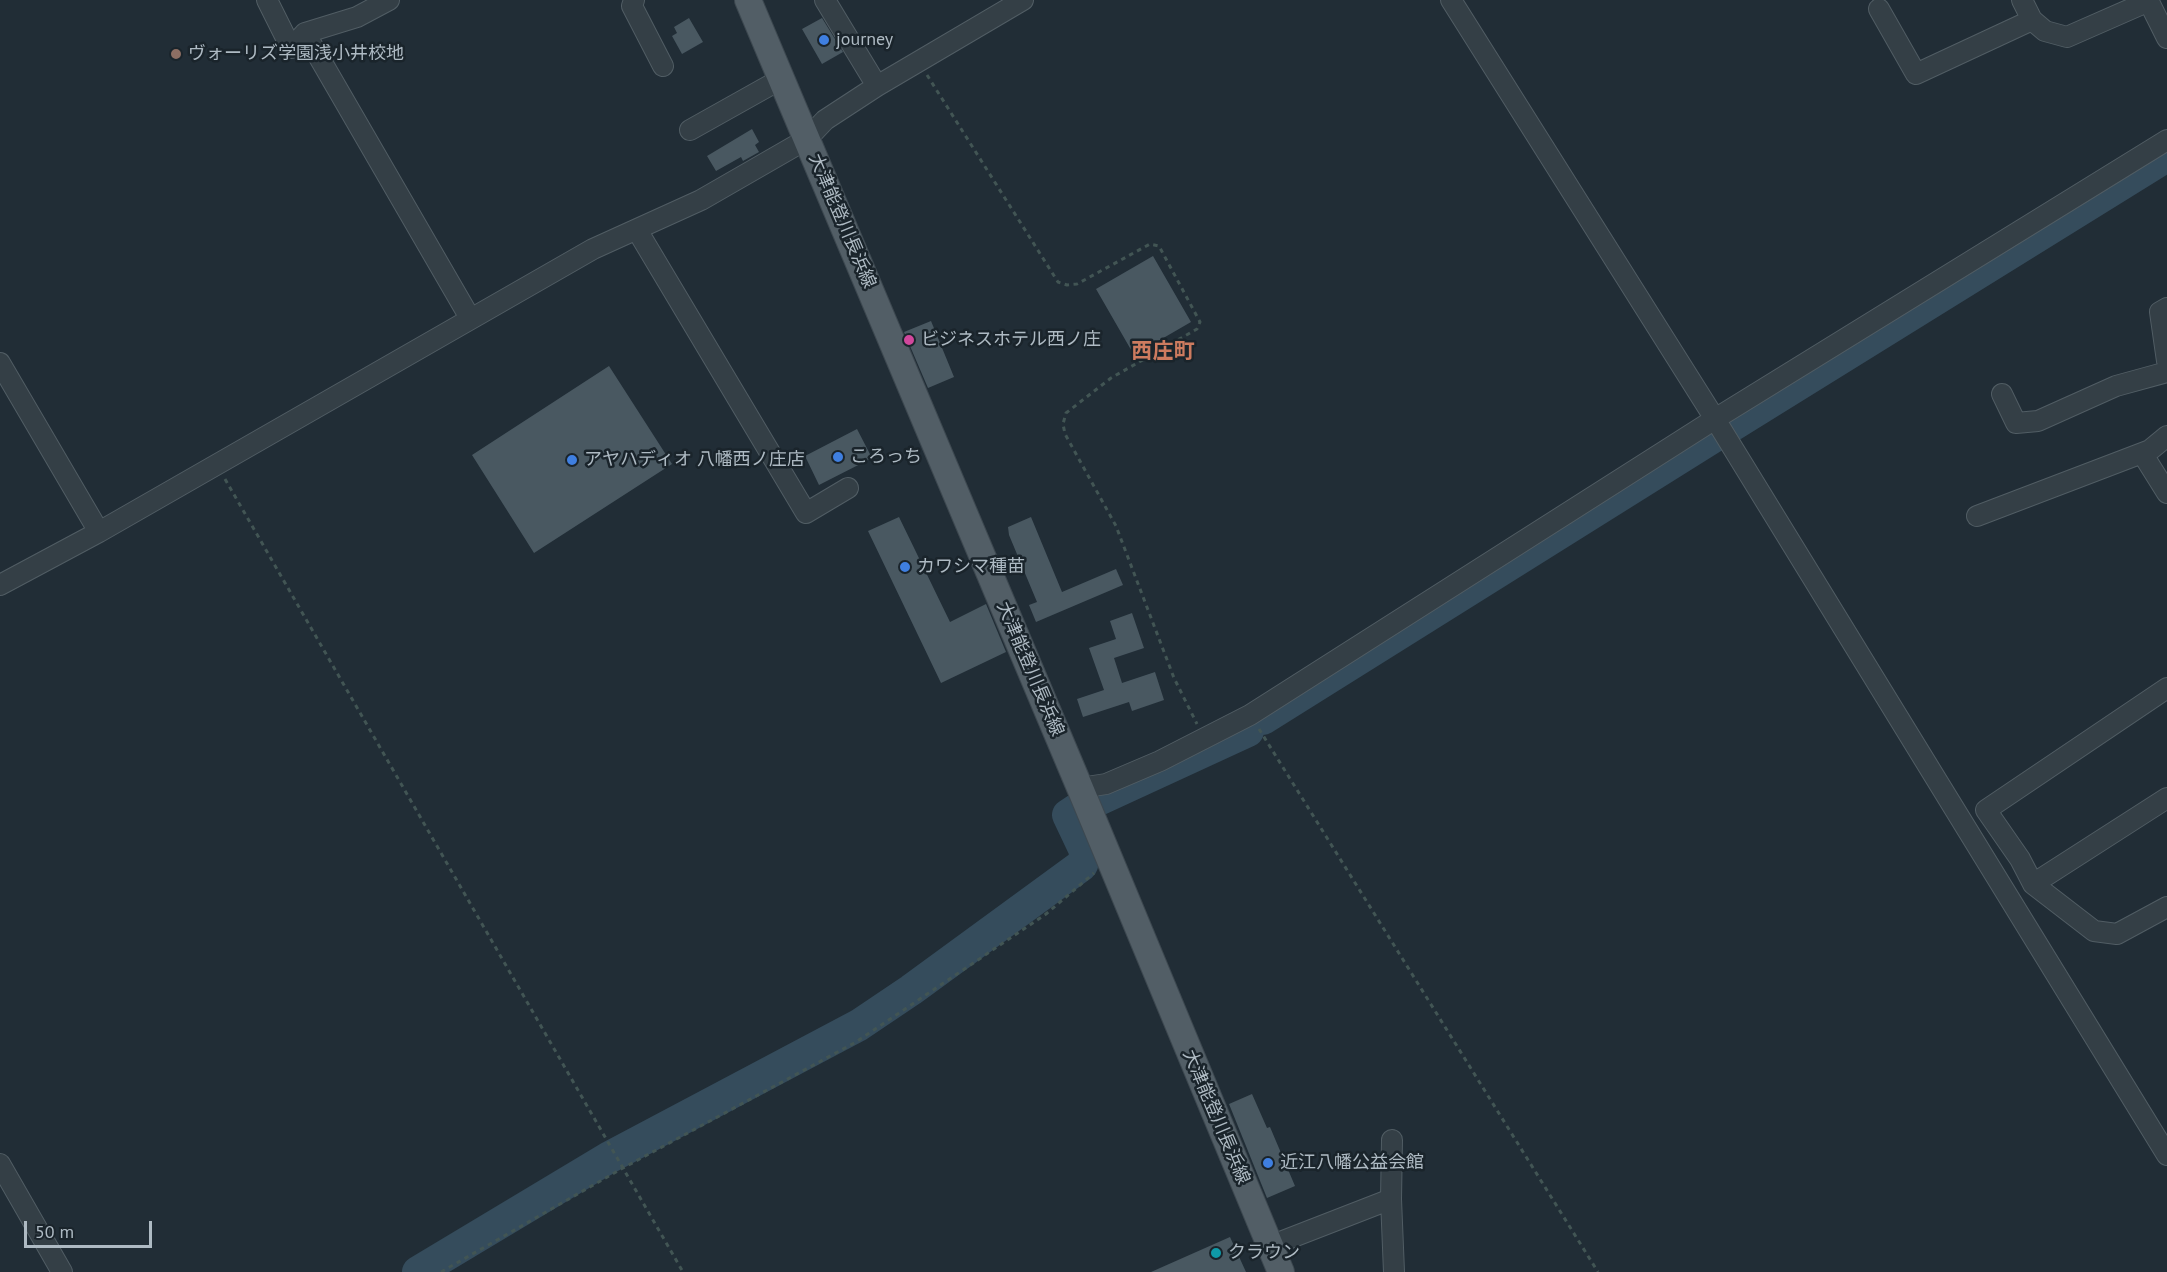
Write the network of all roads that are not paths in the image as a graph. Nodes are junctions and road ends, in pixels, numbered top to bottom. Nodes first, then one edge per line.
1 (267, 0) edge
2 (389, 0) edge
3 (634, 0) edge
4 (748, 0) edge
5 (825, 0) edge
6 (1023, 0) edge
7 (1451, 0) edge
8 (2022, 0) edge
9 (2149, 0) edge
10 (1879, 9) dead end
11 (2032, 20) junction
12 (305, 33) junction
13 (2167, 38) edge
14 (663, 66) dead end
15 (781, 79) junction
16 (877, 86) junction
17 (690, 130) dead end
18 (807, 139) junction
19 (2167, 140) edge
20 (637, 230) junction
21 (2167, 308) edge
22 (470, 318) junction
23 (2167, 361) edge
24 (0, 363) edge
25 (2167, 372) edge
26 (2002, 394) dead end
27 (1714, 419) junction
28 (2167, 436) edge
29 (2142, 453) junction
30 (848, 488) dead end
31 (2167, 493) edge
32 (1977, 516) dead end
33 (99, 532) junction
34 (0, 585) edge
35 (2167, 688) edge
36 (1080, 788) junction
37 (2167, 798) edge
38 (2033, 884) junction
39 (2167, 907) edge
40 (1392, 1140) dead end
41 (2167, 1155) edge
42 (0, 1164) edge
43 (1391, 1199) junction
44 (1270, 1246) junction
45 (62, 1272) edge
46 (1281, 1272) edge
47 (1394, 1272) edge

1 - 12 street
2 - 12 street
3 - 14 street
4 - 15 main road, 大津能登川長浜線
5 - 16 street
6 - 16 street
7 - 27 street
8 - 11 street
9 - 11 street
9 - 13 street
10 - 11 street
12 - 22 street
15 - 17 street
15 - 18 main road, 大津能登川長浜線
16 - 18 street
18 - 20 street
18 - 36 main road, 大津能登川長浜線
19 - 27 street
20 - 22 street
20 - 30 street
21 - 23 street
22 - 33 street
24 - 33 street
25 - 26 street
27 - 36 street
27 - 41 street
28 - 29 street
29 - 31 street
29 - 32 street
33 - 34 street
35 - 38 street
36 - 44 main road, 大津能登川長浜線
37 - 38 street
38 - 39 street
40 - 43 street
42 - 45 street
43 - 44 street
43 - 47 street
44 - 46 main road, 大津能登川長浜線

